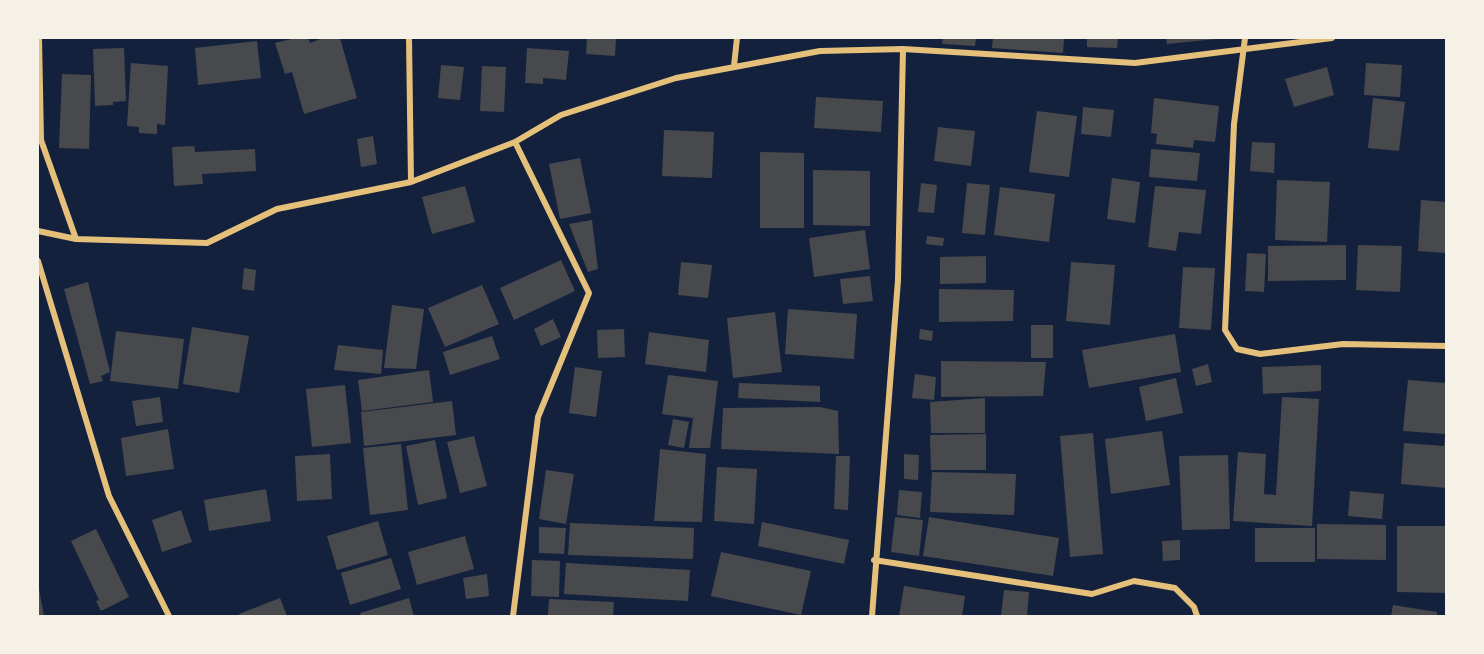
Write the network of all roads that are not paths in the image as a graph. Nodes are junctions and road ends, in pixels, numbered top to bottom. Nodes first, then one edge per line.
1 (39, 38) edge
2 (409, 38) edge
3 (737, 38) edge
4 (1245, 38) edge
5 (1332, 38) edge
6 (903, 49) junction
7 (1244, 51) junction
8 (734, 66) junction
9 (515, 142) junction
10 (411, 182) junction
11 (38, 231) edge
12 (76, 239) junction
13 (38, 261) edge
14 (1446, 346) edge
15 (874, 560) junction
16 (169, 616) edge
17 (513, 616) edge
18 (872, 616) edge
19 (1197, 616) edge

1 - 12 street
2 - 10 street
3 - 8 street
4 - 7 street
5 - 7 street
6 - 7 street
6 - 8 street
6 - 15 street
7 - 14 street
8 - 9 street
9 - 10 street
9 - 17 street
10 - 12 street
11 - 12 street
13 - 16 street
15 - 18 street
15 - 19 street

